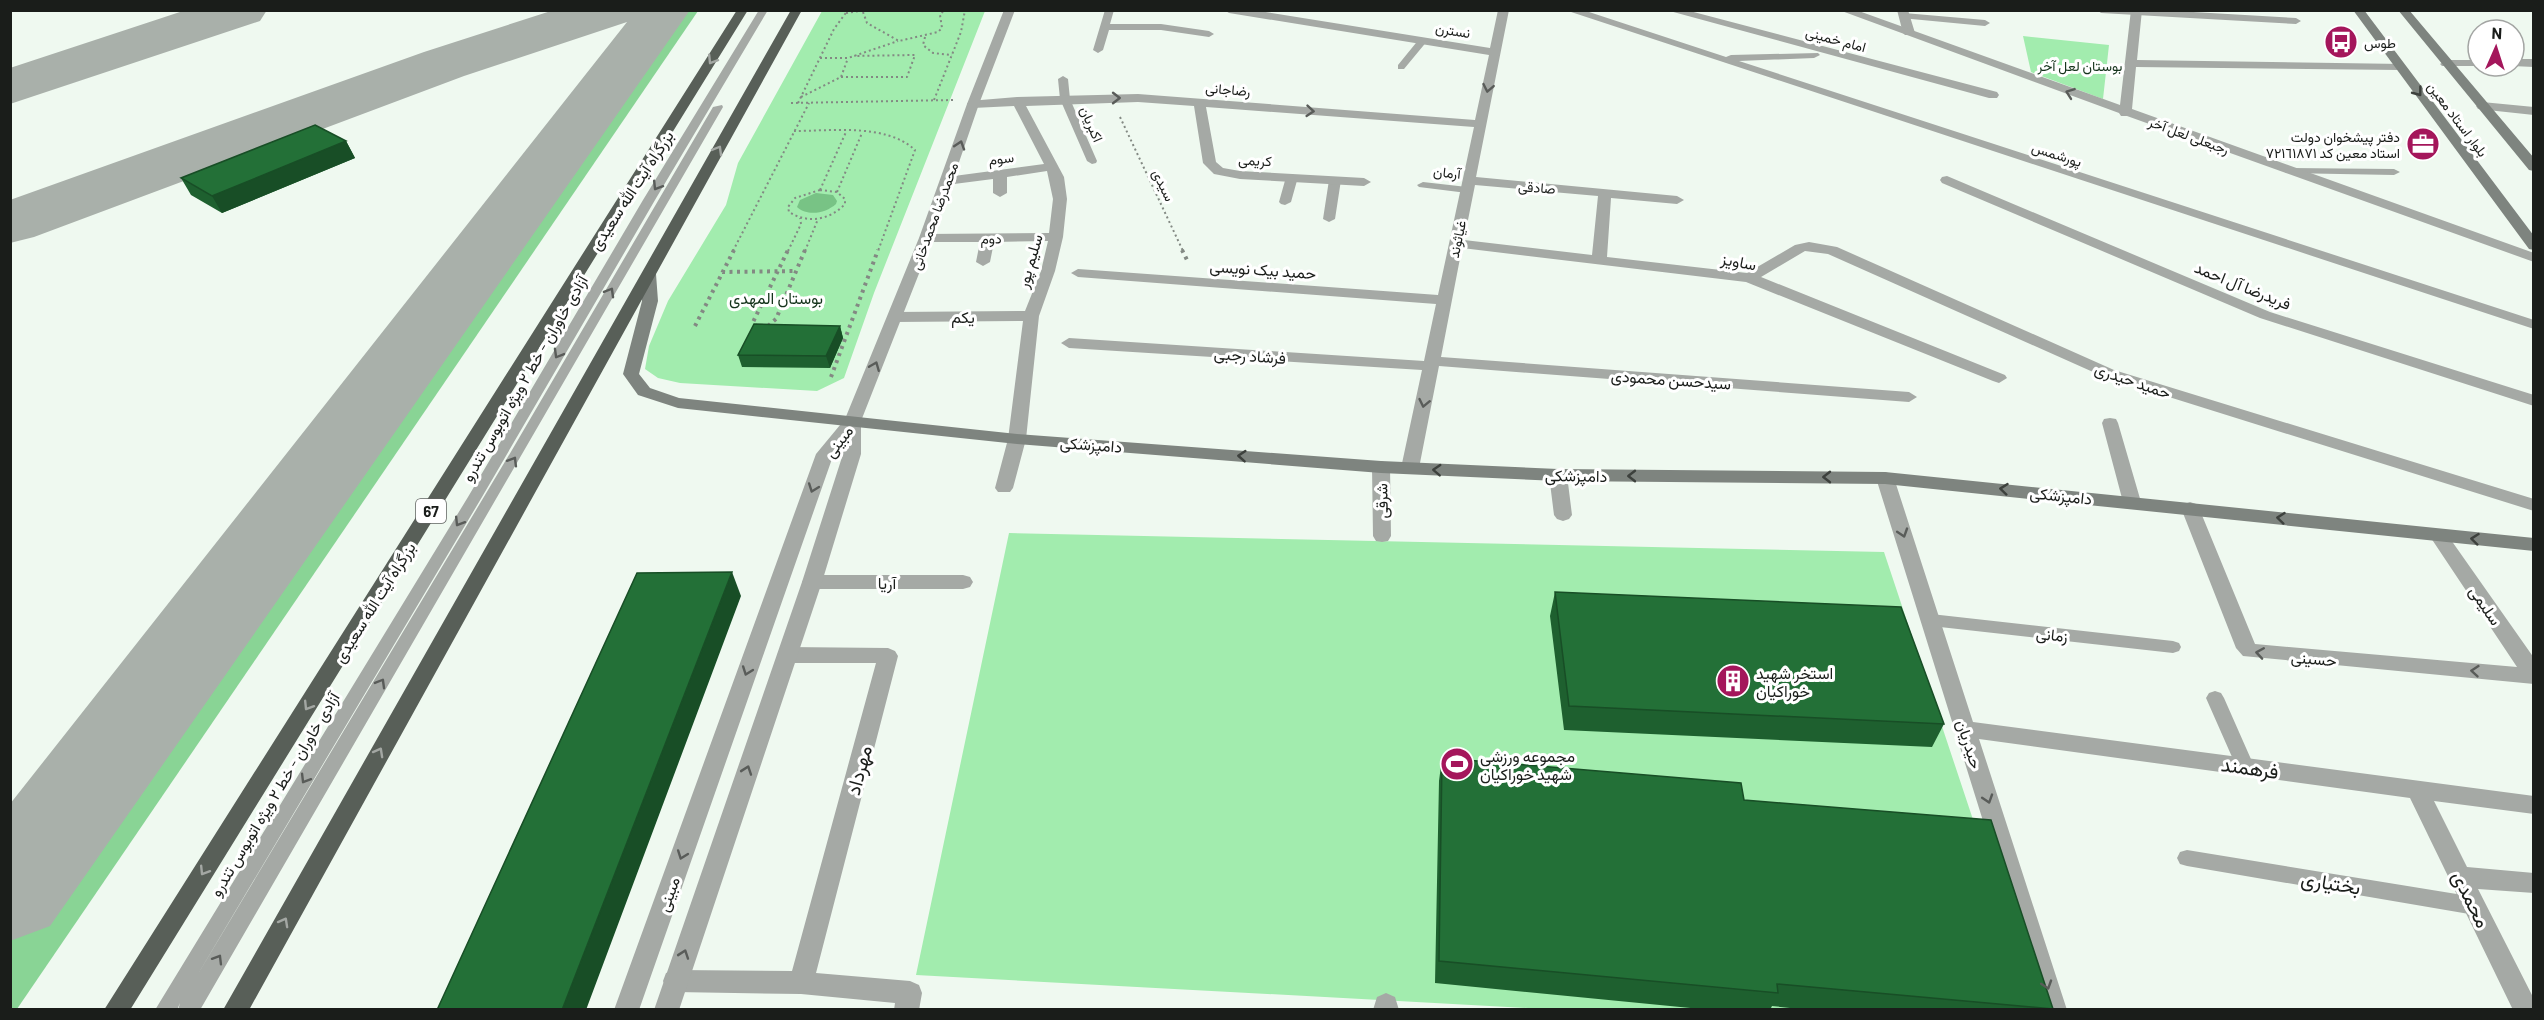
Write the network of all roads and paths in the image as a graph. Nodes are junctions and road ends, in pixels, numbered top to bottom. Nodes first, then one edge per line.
1 (743, 10) edge
2 (764, 10) edge
3 (775, 10) edge
4 (798, 10) edge
5 (944, 10) edge
6 (965, 10) edge
7 (1010, 10) edge
8 (1110, 10) edge
9 (1229, 10) edge
10 (1504, 10) edge
11 (1570, 10) edge
12 (1671, 10) edge
13 (1844, 10) edge
14 (2101, 10) edge
15 (2358, 10) edge
16 (2403, 10) edge
17 (865, 11) edge
18 (847, 12) edge
19 (2137, 12) edge
20 (1903, 14) edge
21 (2296, 21) dead end
22 (1985, 23) dead end
23 (1105, 27) junction
24 (1909, 33) junction
25 (1209, 34) dead end
26 (926, 36) junction
27 (1423, 40) junction
28 (899, 41) junction
29 (1098, 50) dead end
30 (1496, 52) junction
31 (1835, 54) junction
32 (952, 55) junction
33 (854, 56) junction
34 (820, 58) junction
35 (848, 58) junction
36 (1717, 58) junction
37 (2133, 63) junction
38 (2446, 64) junction
39 (2466, 64) edge
40 (2399, 66) junction
41 (1401, 67) dead end
42 (841, 77) junction
43 (1063, 79) dead end
44 (1993, 95) dead end
45 (1111, 97) junction
46 (801, 98) junction
47 (1065, 99) junction
48 (933, 100) junction
49 (1017, 101) junction
50 (974, 102) junction
51 (1199, 102) junction
52 (791, 103) dead end
53 (798, 103) junction
54 (809, 103) junction
55 (2482, 106) junction
56 (2534, 111) edge
57 (2125, 113) junction
58 (1481, 124) junction
59 (794, 131) junction
60 (846, 132) junction
61 (862, 133) junction
62 (1092, 161) dead end
63 (1051, 167) junction
64 (2534, 167) edge
65 (2290, 171) junction
66 (2394, 172) dead end
67 (1000, 174) junction
68 (1292, 177) junction
69 (954, 180) dead end
70 (1335, 180) junction
71 (1947, 180) dead end
72 (1364, 182) dead end
73 (1423, 185) dead end
74 (1468, 185) junction
75 (820, 190) junction
76 (837, 192) junction
77 (1000, 193) dead end
78 (1605, 193) junction
79 (1677, 200) dead end
80 (1285, 202) dead end
81 (800, 218) junction
82 (818, 219) junction
83 (1329, 219) dead end
84 (1056, 237) junction
85 (927, 238) junction
86 (988, 238) junction
87 (1456, 243) junction
88 (2534, 246) edge
89 (2534, 258) edge
90 (1599, 260) junction
91 (983, 262) dead end
92 (778, 271) junction
93 (796, 271) junction
94 (723, 272) junction
95 (1078, 273) dead end
96 (649, 274) junction
97 (1749, 278) junction
98 (1197, 282) junction
99 (1445, 300) junction
100 (1031, 316) junction
101 (895, 317) junction
102 (2534, 325) edge
103 (695, 326) dead end
104 (1069, 343) dead end
105 (1432, 363) junction
106 (831, 377) dead end
107 (1999, 378) dead end
108 (1909, 397) dead end
109 (2534, 401) edge
110 (854, 421) junction
111 (2110, 423) dead end
112 (1017, 439) junction
113 (1381, 467) junction
114 (1410, 468) junction
115 (1558, 475) junction
116 (1885, 478) junction
117 (1004, 488) dead end
118 (2132, 502) junction
119 (2534, 505) edge
120 (2190, 508) junction
121 (1563, 515) dead end
122 (2438, 535) junction
123 (1382, 536) dead end
124 (2534, 545) edge
125 (779, 582) junction
126 (812, 582) junction
127 (963, 582) dead end
128 (1931, 620) junction
129 (2173, 647) dead end
130 (786, 655) junction
131 (2534, 676) edge
132 (2215, 698) dead end
133 (1966, 729) junction
134 (2245, 766) junction
135 (2417, 789) junction
136 (2534, 805) edge
137 (2187, 858) dead end
138 (2460, 876) junction
139 (2534, 883) edge
140 (2475, 906) junction
141 (675, 981) junction
142 (801, 983) junction
143 (908, 1001) edge
144 (116, 1010) edge
145 (165, 1010) edge
146 (188, 1010) edge
147 (235, 1010) edge
148 (626, 1010) edge
149 (666, 1010) edge
150 (2055, 1010) edge
151 (2526, 1010) edge

1 -> 144 highway, بزرگراه آیت الله سعیدی / 67
2 -> 145 lane, آزادی خاوران - خط ۲ ویژه اتوبوس تندرو
146 -> 3 lane, آزادی خاوران - خط ۲ ویژه اتوبوس تندرو
96 -> 4 highway
5 - 26 path
6 - 32 path
7 - 50 street, محمدرضا محمدخانی
8 - 23 lane
9 - 27 street, نسترن
10 - 30 street, غیاثوند
11 - 36 street, پورشمس
12 - 31 street, امام خمینی
13 - 24 street, رجبعلی لعل آخر
14 - 19 lane
15 - 40 main road, بلوار استاد معین
16 - 38 main road, بلوار استاد معین
17 - 18 path
17 - 28 path
18 - 34 path
19 - 21 lane
19 - 37 street
20 - 22 lane
20 - 24 street
23 - 25 lane
23 - 29 lane
57 -> 24 street, رجبعلی لعل آخر
26 - 28 path
26 - 32 path
27 - 30 street, نسترن
27 - 41 lane
28 - 33 path
30 -> 58 street, غیاثوند
31 - 36 street
31 - 44 street, امام خمینی
32 - 48 path
33 - 35 path
33 - 42 path
34 - 35 path
34 - 46 path
35 - 42 path
36 - 102 street, پورشمس
37 - 40 street
37 - 57 street
38 - 39 street
38 - 55 main road, بلوار استاد معین
40 -> 88 main road, بلوار استاد معین
42 - 46 path
43 - 47 lane, اکبریان
45 - 47 street, رضاجانی
45 -> 51 street, رضاجانی
45 - 98 path, سیدی
46 - 53 path
47 - 49 street, رضاجانی
47 - 62 lane, اکبریان
48 - 50 path
48 - 54 path
49 - 50 street, رضاجانی
49 - 63 street, سلیم پور
85 -> 50 street, محمدرضا محمدخانی
51 -> 58 street, رضاجانی
51 - 68 street, کریمی
52 - 53 path
53 - 54 path
54 - 59 path
55 - 56 street
55 - 64 main road, بلوار استاد معین
57 - 65 street, رجبعلی لعل آخر
58 - 74 street, غیاثوند
59 - 60 path
59 - 94 path
60 - 61 path
60 - 75 path
61 - 76 path
61 - 106 path
63 - 67 street, سوم
63 - 84 street, سلیم پور
65 - 66 lane
65 - 89 street, رجبعلی لعل آخر
67 - 69 street, سوم
67 - 77 street
68 - 70 street, کریمی
68 - 80 lane
70 - 72 street, کریمی
70 - 83 lane
71 - 109 street, فریدرضا آل احمد
73 - 74 lane, آرمان
74 - 78 street, صادقی
74 - 87 street, غیاثوند
75 - 76 path
75 - 81 path
76 - 82 path
78 - 79 street, صادقی
78 - 90 street
81 - 82 path
81 - 92 path
82 - 93 path
84 - 86 street, دوم
84 - 100 street, سلیم پور
85 - 86 street, دوم
85 - 101 street, محمدرضا محمدخانی
86 - 91 street
87 - 90 street, ساویز
87 - 99 street, غیاثوند
90 - 97 street, ساویز
92 - 93 path
92 - 93 path
92 - 94 path
94 - 103 path
95 - 98 street, حمید بیک نویسی
96 - 110 main road, دامپزشکی
147 -> 96 highway
97 - 107 street, ساویز
97 - 119 street, حمید حیدری
98 - 99 street, حمید بیک نویسی
99 - 105 street, غیاثوند
100 - 101 street, یکم
100 - 112 street, سلیم پور
110 -> 101 street, محمدرضا محمدخانی
104 - 105 street, فرشاد رجبی
105 - 108 street, سیدحسن محمودی
105 -> 114 street, غیاثوند
110 - 112 main road, دامپزشکی
110 -> 125 street, مبینی
110 - 126 street, مبینی
111 - 118 street
113 -> 112 main road, دامپزشکی
112 - 117 street, سلیم پور
113 - 114 main road, دامپزشکی
113 - 123 street, شرقی
115 -> 114 main road, دامپزشکی
116 -> 115 main road, دامپزشکی
115 - 121 street
118 -> 116 main road, دامپزشکی
116 -> 128 street, حیدریان
118 - 120 main road, دامپزشکی
122 -> 120 main road, دامپزشکی
131 -> 120 street, حسینی
124 -> 122 main road, دامپزشکی
122 - 131 street, سلیمی
125 - 126 street, آریا
125 -> 148 street, مبینی
126 - 127 street, آریا
126 - 130 street, مبینی
128 - 129 lane, زمانی
128 - 133 street, حیدریان
141 -> 130 street, مبینی
130 - 142 street, مهرداد
132 - 134 lane
133 - 134 street, فرهمند
133 -> 150 street, حیدریان
134 - 135 street, فرهمند
135 - 136 street, فرهمند
135 - 138 street, محمدی
137 - 140 lane, بختیاری
138 - 139 street
138 - 140 street, محمدی
140 - 151 street, محمدی
141 - 142 street
141 - 149 street, مبینی
142 - 143 street

